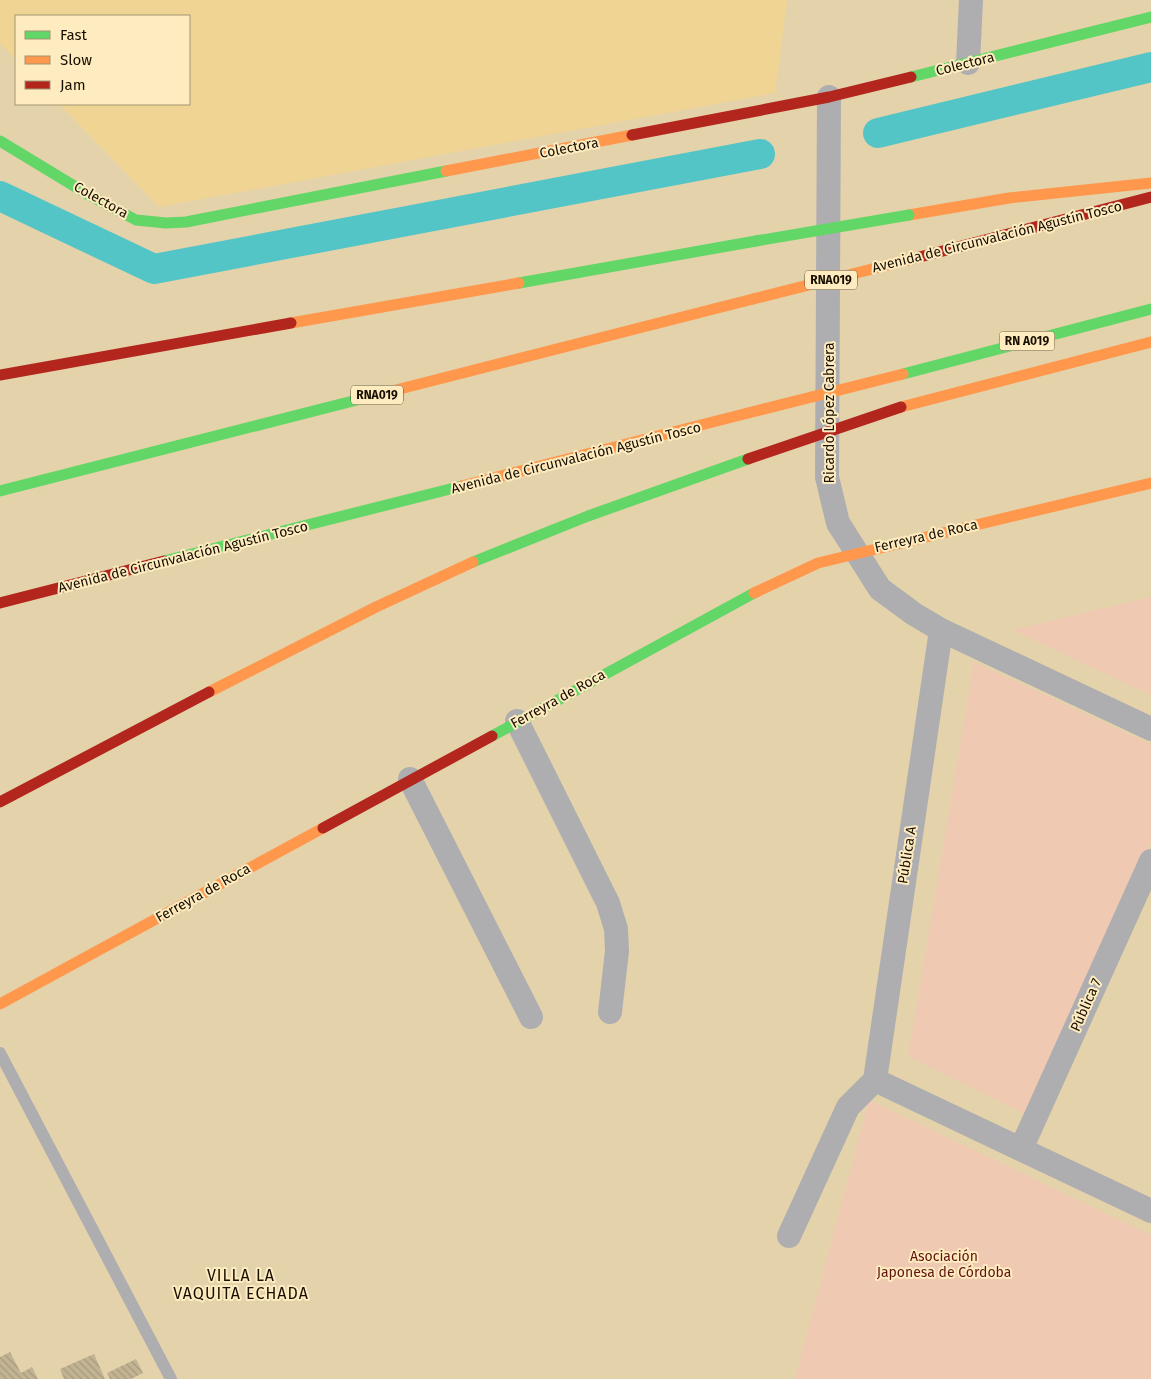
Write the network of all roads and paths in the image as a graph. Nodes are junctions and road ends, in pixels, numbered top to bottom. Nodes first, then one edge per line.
1 (971, 0) edge
2 (1151, 17) edge
3 (968, 63) junction
4 (829, 97) junction
5 (0, 141) edge
6 (1151, 183) edge
7 (1151, 198) edge
8 (1151, 309) edge
9 (1151, 342) edge
10 (0, 375) edge
11 (1151, 483) edge
12 (0, 491) edge
13 (854, 552) junction
14 (0, 603) edge
15 (941, 630) junction
16 (517, 721) junction
17 (1151, 729) edge
18 (410, 779) junction
19 (0, 802) edge
20 (1151, 861) edge
21 (0, 1004) edge
22 (610, 1012) dead end
23 (531, 1017) dead end
24 (0, 1053) edge
25 (875, 1080) junction
26 (1021, 1149) junction
27 (1151, 1211) edge
28 (789, 1236) dead end
29 (170, 1379) edge

1 - 3 street
2 - 3 main road, Colectora
3 - 4 main road, Colectora
4 - 5 main road, Colectora
4 - 13 street, Ricardo López Cabrera
6 - 10 main road, bridge
7 - 12 main road, Avenida de Circunvalación Agustín Tosco / RNA019, bridge
8 - 14 main road, Avenida de Circunvalación Agustín Tosco / RN A019, bridge
9 - 19 main road, bridge
11 - 13 main road, Ferreyra de Roca
13 - 15 street, Ricardo López Cabrera
13 - 16 main road, Ferreyra de Roca
15 - 17 street, Ricardo López Cabrera
15 - 25 street, Pública A
16 - 18 main road, Ferreyra de Roca
16 - 22 street
18 - 21 main road, Ferreyra de Roca
18 - 23 street
20 - 26 street, Pública 7
24 - 29 lane
25 - 26 street
25 - 28 street
26 - 27 street

